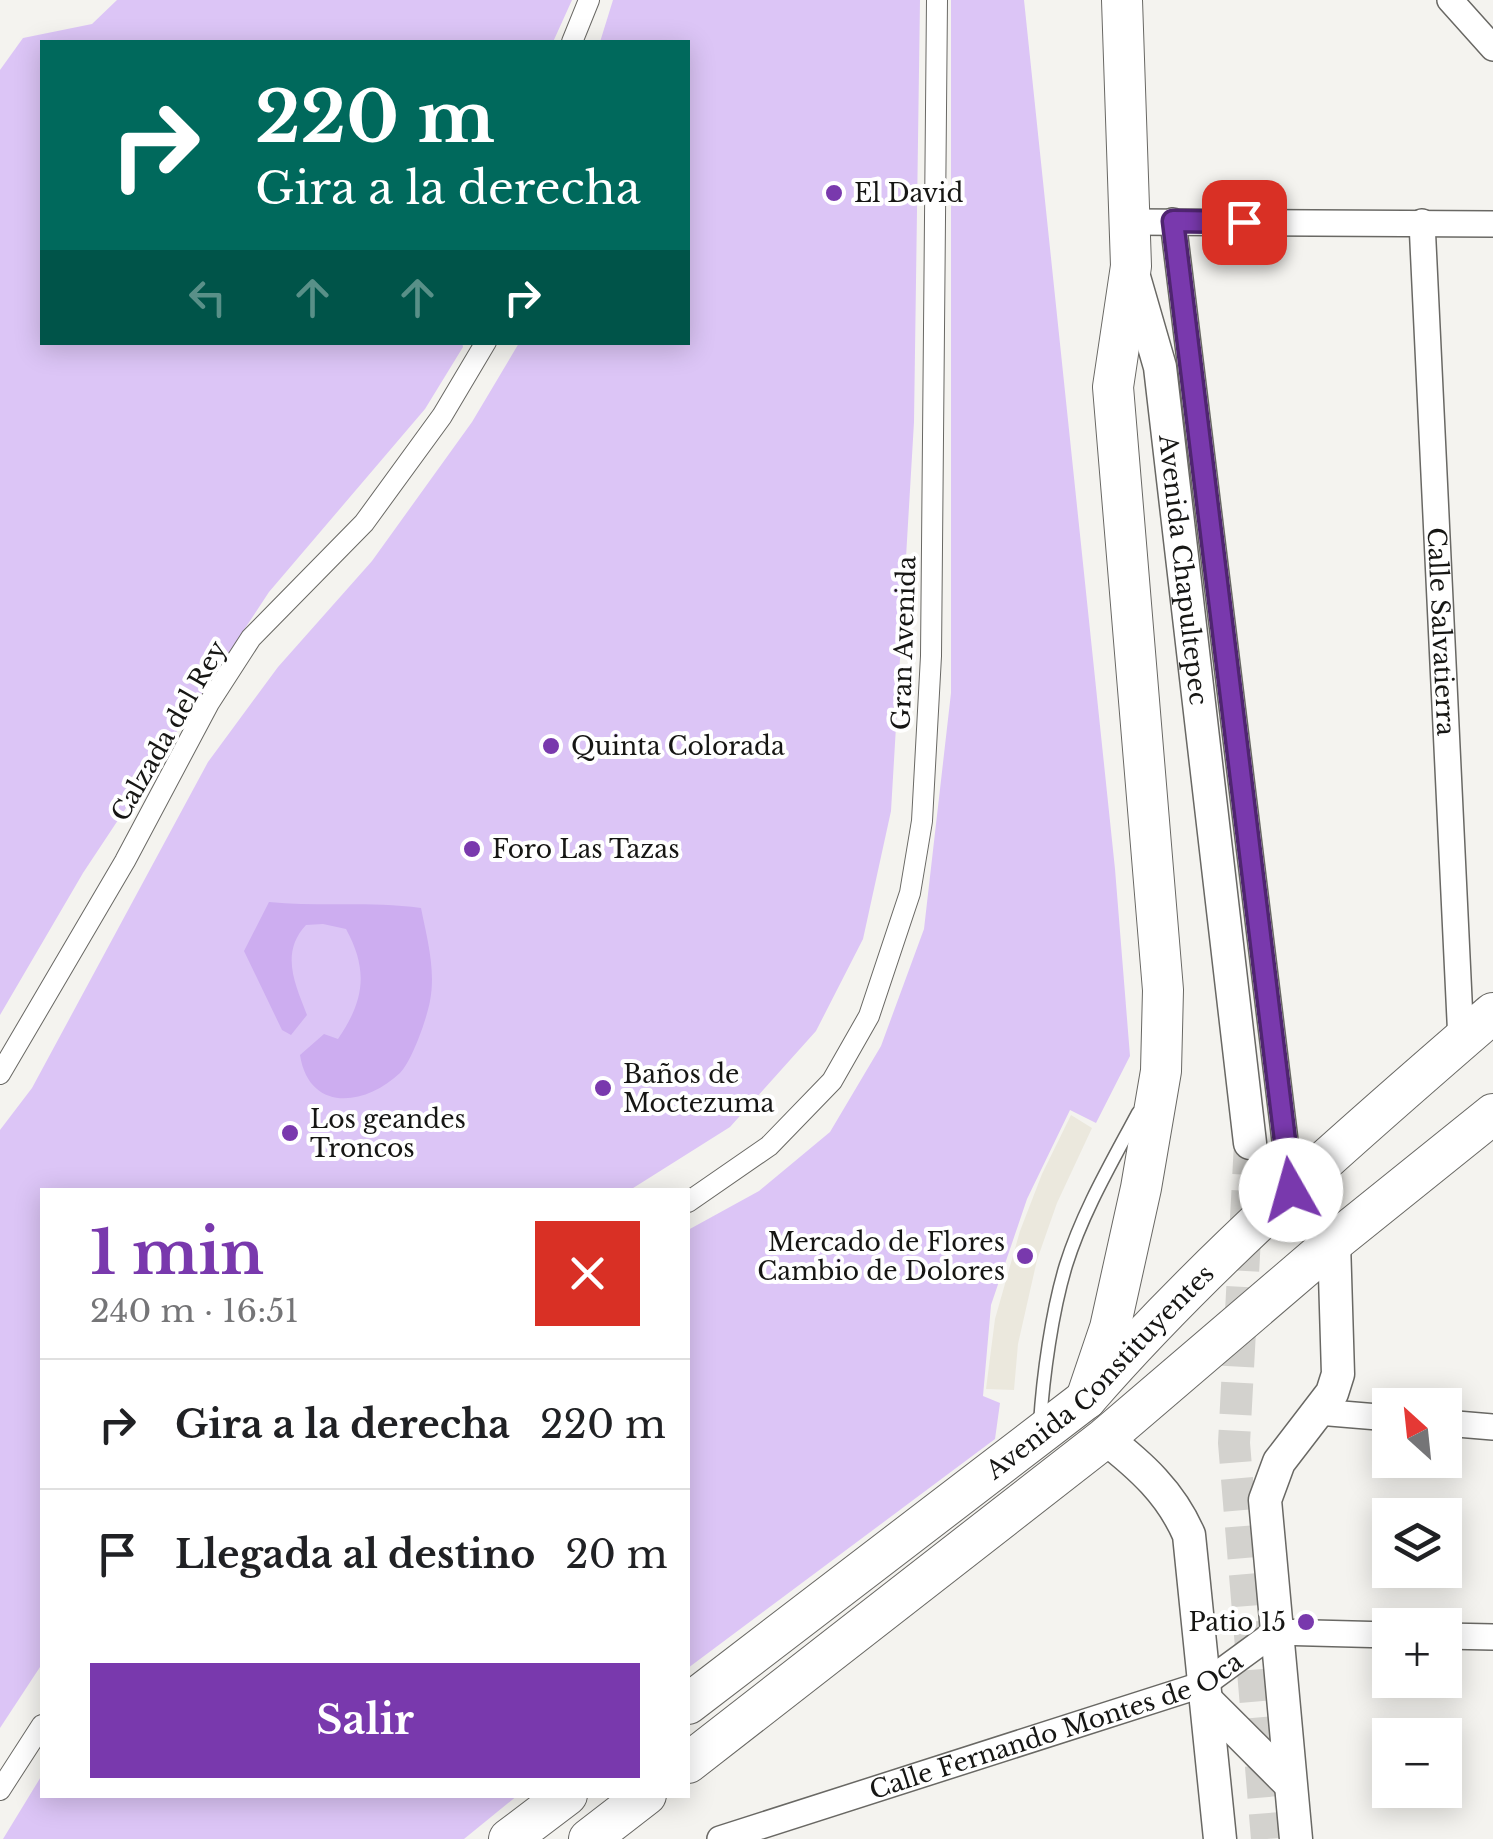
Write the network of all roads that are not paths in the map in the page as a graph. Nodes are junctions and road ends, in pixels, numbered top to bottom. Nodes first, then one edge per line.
1 (589, 0) edge
2 (937, 0) edge
3 (1122, 0) edge
4 (1450, 0) edge
5 (573, 40) edge
6 (1493, 48) edge
7 (1173, 221) junction
8 (1129, 222) junction
9 (1422, 222) junction
10 (1493, 224) edge
11 (1130, 266) junction
12 (484, 345) edge
13 (1493, 1013) edge
14 (1461, 1041) junction
15 (1161, 1071) junction
16 (0, 1074) edge
17 (1493, 1114) edge
18 (1250, 1143) tunnel mouth
19 (1291, 1190) junction
20 (690, 1201) edge
21 (1334, 1242) junction
22 (1086, 1399) junction
23 (1318, 1412) junction
24 (1372, 1416) edge
25 (1462, 1423) edge
26 (1493, 1426) edge
27 (1038, 1438) junction
28 (1105, 1438) junction
29 (1275, 1632) junction
30 (1372, 1635) edge
31 (1462, 1636) edge
32 (1493, 1637) edge
33 (1205, 1692) junction
34 (690, 1702) edge
35 (40, 1728) edge
36 (690, 1761) edge
37 (1290, 1784) junction
38 (0, 1790) edge
39 (563, 1798) edge
40 (642, 1798) edge
41 (509, 1839) edge
42 (589, 1839) edge
43 (720, 1839) edge
44 (1220, 1839) edge
45 (1296, 1839) edge

1 - 5 street
2 - 20 street, Gran Avenida
3 - 8 main road, Avenida Chapultepec
4 - 6 street
7 - 8 street
7 - 9 street
7 - 19 street, Avenida Chapultepec
8 - 11 main road, Avenida Chapultepec
9 - 10 street
9 - 14 street, Calle Salvatierra
11 - 15 main road
11 - 18 street, Avenida Chapultepec
12 - 16 street, Calzada del Rey
13 - 14 main road, Avenida Constituyentes
14 - 19 main road, Avenida Constituyentes
15 - 22 main road
15 - 27 lane
17 - 21 main road, Avenida Constituyentes
19 - 22 main road, Avenida Constituyentes
21 - 23 street
21 - 28 main road, Avenida Constituyentes
22 - 27 main road, Avenida Constituyentes
23 - 24 street
23 - 29 street
25 - 26 street
27 - 34 main road, Avenida Constituyentes
28 - 33 street
28 - 36 main road, Avenida Constituyentes
29 - 30 street
29 - 33 street, Calle Fernando Montes de Oca
29 - 37 street
31 - 32 street
33 - 37 street
33 - 43 street, Calle Fernando Montes de Oca
33 - 44 street
35 - 38 street
37 - 45 street
39 - 41 main road
40 - 42 main road

